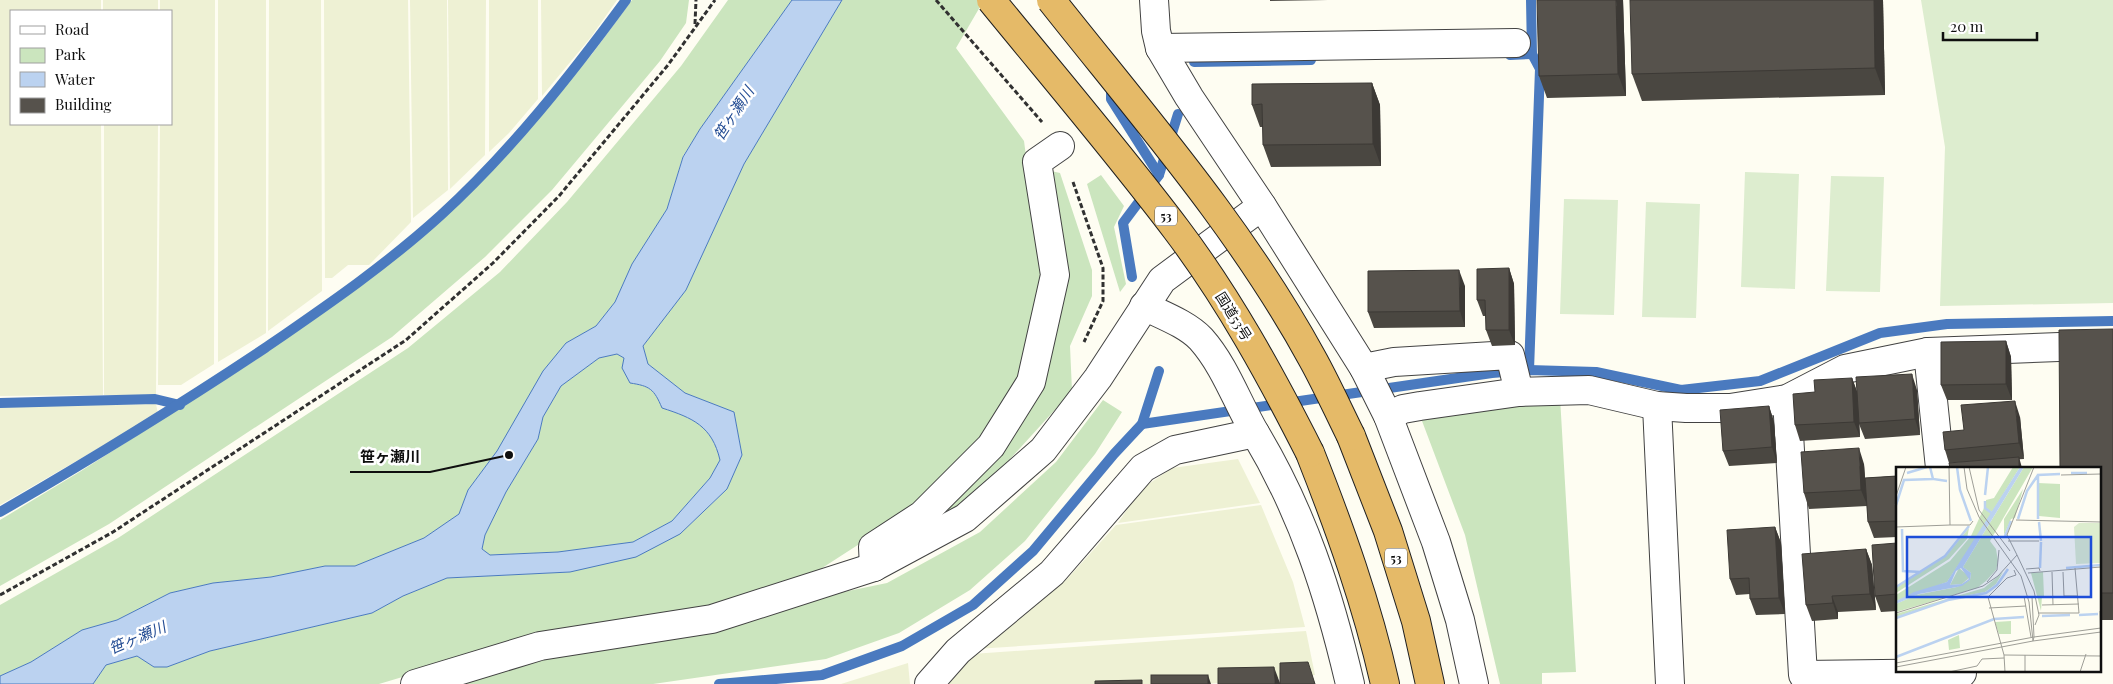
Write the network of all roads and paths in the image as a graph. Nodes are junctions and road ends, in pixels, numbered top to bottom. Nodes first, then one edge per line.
1 (696, 0) edge
2 (714, 0) edge
3 (936, 0) edge
4 (991, 0) edge
5 (1050, 0) edge
6 (1154, 0) edge
7 (696, 26) junction
8 (1516, 43) dead end
9 (1160, 48) junction
10 (998, 72) dead end
11 (1060, 146) dead end
12 (1262, 206) junction
13 (1144, 306) junction
14 (2113, 345) edge
15 (1928, 352) junction
16 (1367, 374) junction
17 (1517, 380) junction
18 (1787, 399) junction
19 (1657, 406) junction
20 (1385, 410) junction
21 (1252, 427) junction
22 (1940, 467) edge
23 (874, 567) junction
24 (0, 595) edge
25 (1962, 676) edge
26 (415, 684) edge
27 (929, 684) edge
28 (1350, 684) edge
29 (1385, 684) edge
30 (1430, 684) edge
31 (1474, 684) edge
32 (1670, 684) edge

1 - 7 path
2 - 7 path
3 - 10 path
4 - 29 highway, 国道53号 / 53, bridge
5 - 30 highway, 53, bridge
6 - 9 street
7 - 24 path
8 - 9 street
9 - 12 street
11 - 23 street
12 - 13 street
12 - 16 street
13 - 21 street
13 - 23 street
14 - 15 street
15 - 18 street
15 - 22 street
16 - 17 street
16 - 20 street
17 - 19 street
17 - 20 street
18 - 19 street
18 - 25 street
19 - 32 street
20 - 31 street
21 - 27 street
21 - 28 street
23 - 26 street

